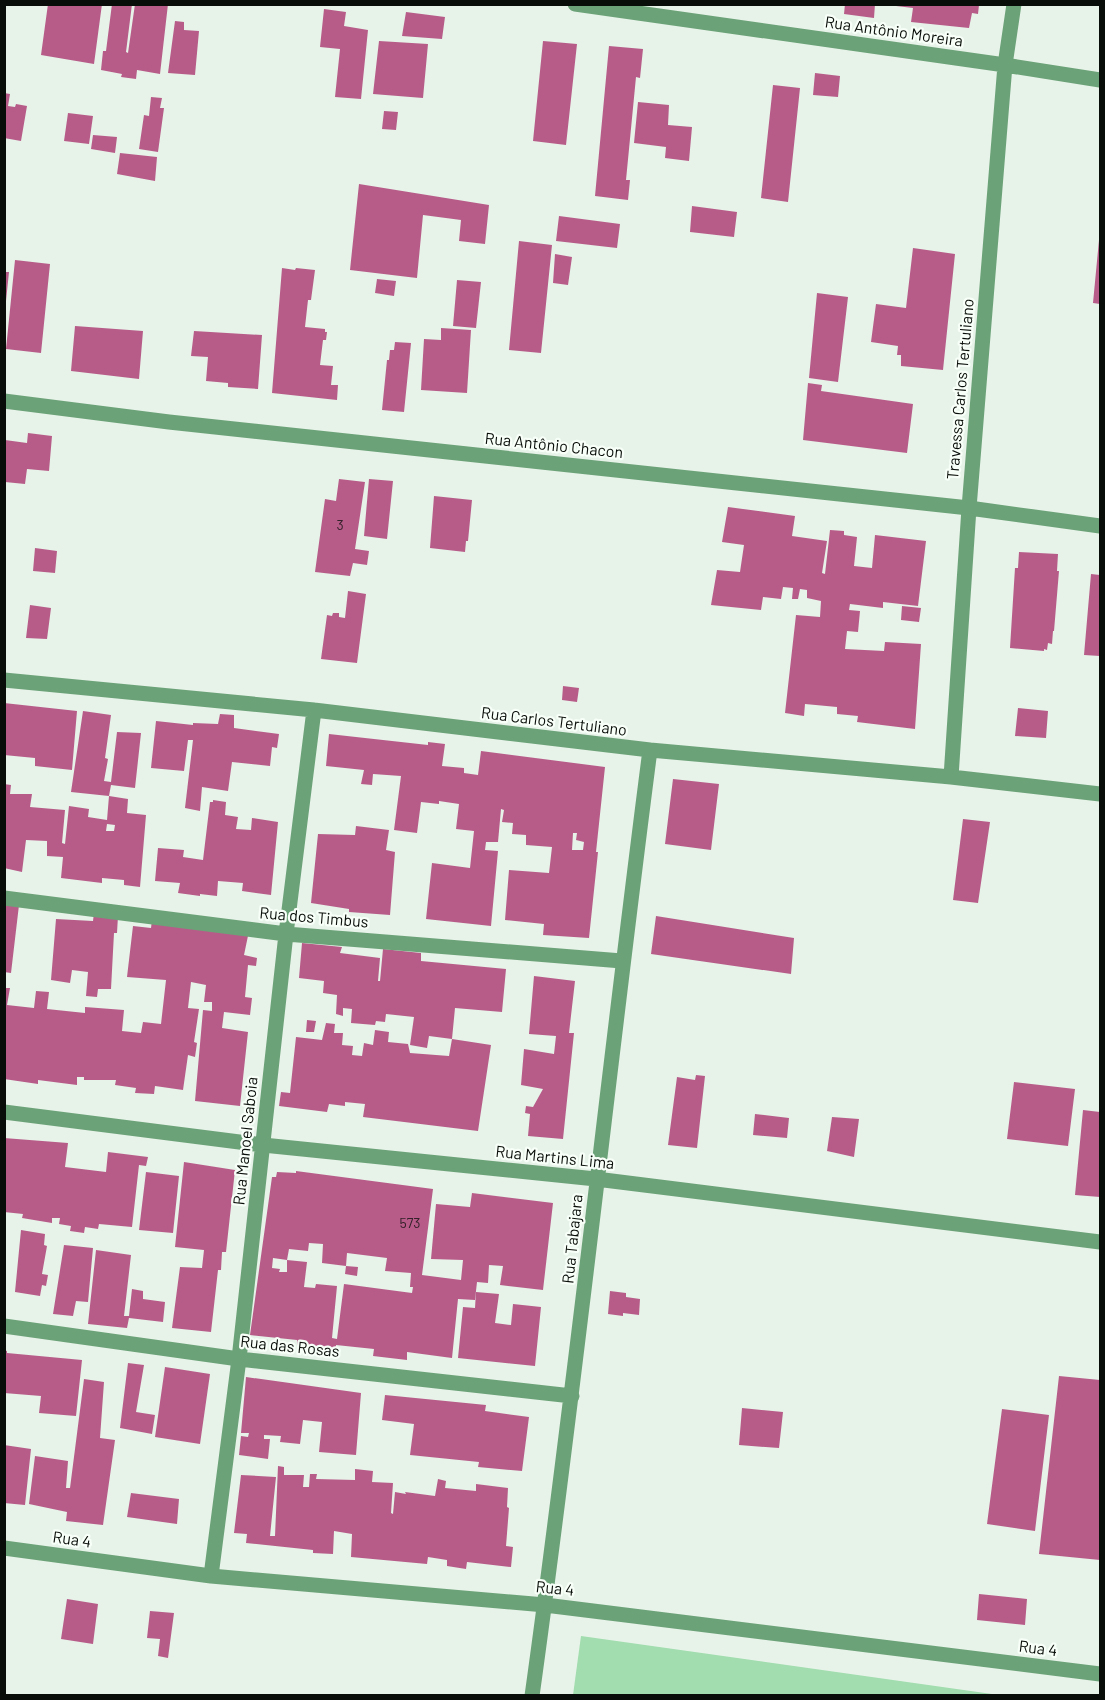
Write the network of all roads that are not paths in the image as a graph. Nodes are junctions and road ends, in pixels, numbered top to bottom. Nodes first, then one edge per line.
1 (575, 4) edge
2 (1014, 4) edge
3 (1005, 65) junction
4 (1101, 80) edge
5 (4, 400) edge
6 (969, 508) junction
7 (1101, 526) edge
8 (4, 680) edge
9 (314, 710) junction
10 (650, 750) junction
11 (951, 777) junction
12 (1101, 794) edge
13 (4, 898) edge
14 (286, 934) junction
15 (622, 961) junction
16 (4, 1112) edge
17 (263, 1145) junction
18 (596, 1179) junction
19 (1101, 1242) edge
20 (4, 1326) edge
21 (239, 1359) junction
22 (572, 1396) junction
23 (4, 1548) edge
24 (211, 1576) junction
25 (544, 1605) junction
26 (1101, 1674) edge
27 (532, 1695) edge

1 - 3 street, Rua Antônio Moreira
2 - 3 street, Travessa Carlos Tertuliano
3 - 4 street, Rua Antônio Moreira
3 - 6 street, Travessa Carlos Tertuliano
5 - 6 street, Rua Antônio Chacon
6 - 7 street, Rua Antônio Chacon
6 - 11 street, Travessa Carlos Tertuliano
8 - 9 street, Rua Carlos Tertuliano
9 - 10 street, Rua Carlos Tertuliano
9 - 14 street, Rua Manoel Saboia
10 - 11 street, Rua Carlos Tertuliano
10 - 15 street, Rua Tabajara
11 - 12 street, Rua Carlos Tertuliano
13 - 14 street, Rua dos Timbus
14 - 15 street, Rua dos Timbus
14 - 17 street, Rua Manoel Saboia
15 - 18 street, Rua Tabajara
16 - 17 street, Rua Martins Lima
17 - 18 street, Rua Martins Lima
17 - 21 street, Rua Manoel Saboia
18 - 19 street, Rua Martins Lima
18 - 22 street, Rua Tabajara
20 - 21 street, Rua das Rosas
21 - 22 street, Rua das Rosas
21 - 24 street, Rua Manoel Saboia
22 - 25 street, Rua Tabajara
23 - 24 street, Rua 4
24 - 25 street, Rua 4
25 - 26 street, Rua 4
25 - 27 street, Rua Tabajara

